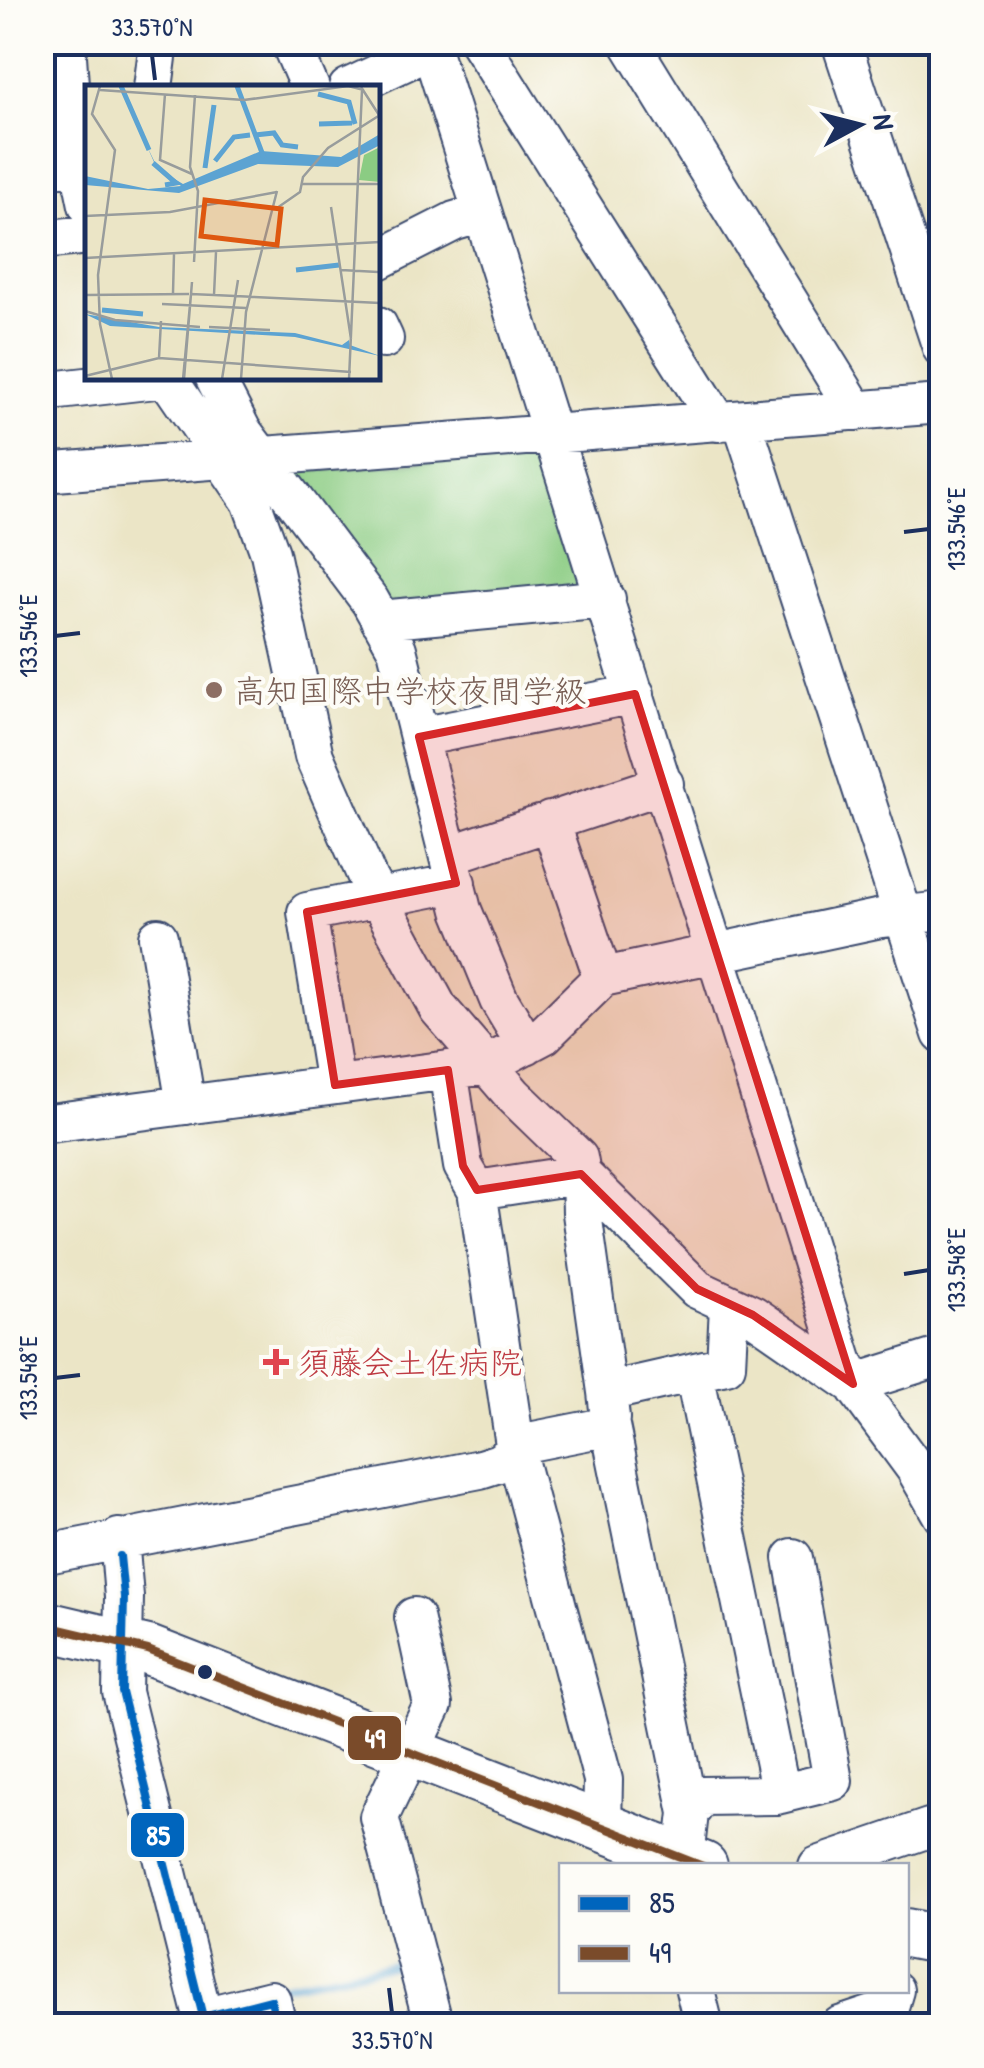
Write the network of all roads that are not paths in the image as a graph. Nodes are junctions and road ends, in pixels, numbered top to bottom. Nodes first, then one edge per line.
1 (158, 42) edge
2 (290, 42) edge
3 (478, 42) edge
4 (630, 42) edge
5 (842, 42) edge
6 (431, 44) edge
7 (59, 68) edge
8 (153, 85) edge
9 (309, 85) edge
10 (354, 85) edge
11 (60, 167) edge
12 (85, 201) edge
13 (482, 213) junction
14 (85, 235) edge
15 (42, 240) edge
16 (380, 257) edge
17 (942, 348) edge
18 (148, 380) edge
19 (168, 380) edge
20 (215, 380) edge
21 (42, 392) edge
22 (942, 404) edge
23 (856, 410) junction
24 (730, 422) junction
25 (553, 433) junction
26 (241, 458) junction
27 (42, 473) edge
28 (606, 599) junction
29 (380, 620) junction
30 (635, 694) junction
31 (419, 738) junction
32 (664, 784) junction
33 (550, 822) junction
34 (452, 869) junction
35 (378, 896) junction
36 (942, 911) edge
37 (902, 915) junction
38 (158, 937) dead end
39 (717, 952) junction
40 (603, 977) junction
41 (942, 1034) edge
42 (526, 1045) junction
43 (487, 1065) junction
44 (448, 1070) junction
45 (335, 1085) junction
46 (186, 1105) junction
47 (42, 1124) edge
48 (580, 1174) junction
49 (478, 1190) junction
50 (729, 1306) junction
51 (942, 1356) edge
52 (694, 1372) junction
53 (853, 1384) junction
54 (609, 1409) junction
55 (516, 1452) junction
56 (942, 1515) edge
57 (118, 1538) junction
58 (42, 1554) edge
59 (734, 1568) junction
60 (414, 1616) dead end
61 (42, 1625) edge
62 (122, 1643) junction
63 (410, 1752) junction
64 (780, 1794) junction
65 (602, 1827) junction
66 (929, 1828) dead end
67 (689, 1851) edge
68 (827, 1863) edge
69 (696, 1993) edge
70 (893, 1993) edge
71 (276, 2026) edge
72 (434, 2026) edge
73 (704, 2026) edge
74 (840, 2026) edge

1 - 8 street
2 - 9 street
3 - 24 street
4 - 23 street
5 - 17 street
6 - 10 street
6 - 13 street
7 - 11 street
11 - 12 street
13 - 16 street
13 - 25 street
14 - 15 street
18 - 21 street
19 - 26 street
20 - 26 street
22 - 23 street
23 - 24 street
24 - 25 street
24 - 37 street
25 - 26 street
25 - 28 street
26 - 27 street
26 - 29 street
26 - 35 street
28 - 29 street
28 - 30 street
29 - 31 street
30 - 31 street
30 - 32 street
31 - 34 street
32 - 33 street
32 - 39 street
33 - 34 street
33 - 40 street
34 - 35 street
34 - 42 street
35 - 43 street
35 - 45 street
36 - 37 street
37 - 39 street
37 - 41 street
38 - 46 street
39 - 40 street
39 - 53 street
40 - 42 street
42 - 43 street
43 - 44 street
43 - 48 street
44 - 45 street
44 - 49 street
45 - 46 street
46 - 47 street
48 - 49 street
48 - 50 street
48 - 54 street
49 - 55 street
50 - 52 street
50 - 53 street
51 - 53 street
52 - 54 street
52 - 59 street
53 - 56 street
54 - 55 street
54 - 67 street
55 - 57 street
55 - 65 street
57 - 58 street
57 - 62 street
59 - 64 street
59 - 64 street
60 - 63 street
61 - 62 main road
62 - 63 main road
62 - 71 street
63 - 65 main road
63 - 72 street
64 - 67 street
65 - 67 main road
66 - 68 street
69 - 73 street
70 - 74 street

